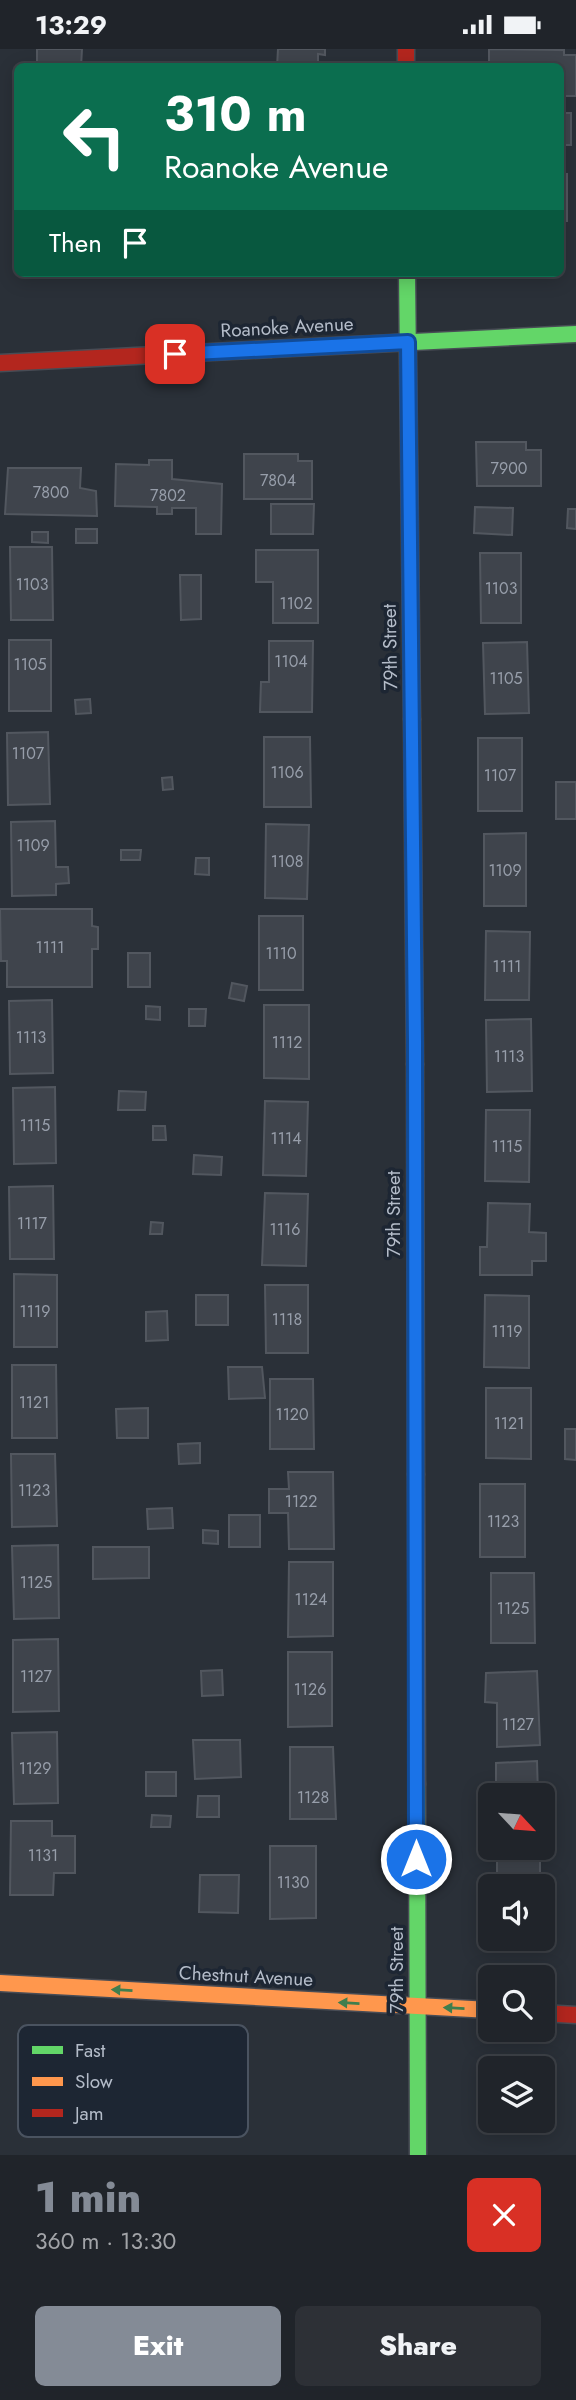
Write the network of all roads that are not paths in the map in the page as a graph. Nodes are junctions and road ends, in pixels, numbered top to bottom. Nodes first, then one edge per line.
1 (407, 277) edge
2 (576, 334) edge
3 (408, 342) junction
4 (0, 363) edge
5 (0, 1983) edge
6 (417, 2006) junction
7 (478, 2009) edge
8 (555, 2014) edge
9 (576, 2015) edge
10 (418, 2155) edge

1 - 3 street, 79th Street
2 - 3 street, Roanoke Avenue
3 - 4 street, Roanoke Avenue
3 - 6 street, 79th Street
6 -> 5 street, Chestnut Avenue
7 -> 6 street, Chestnut Avenue
6 - 10 street, 79th Street
8 - 9 street

